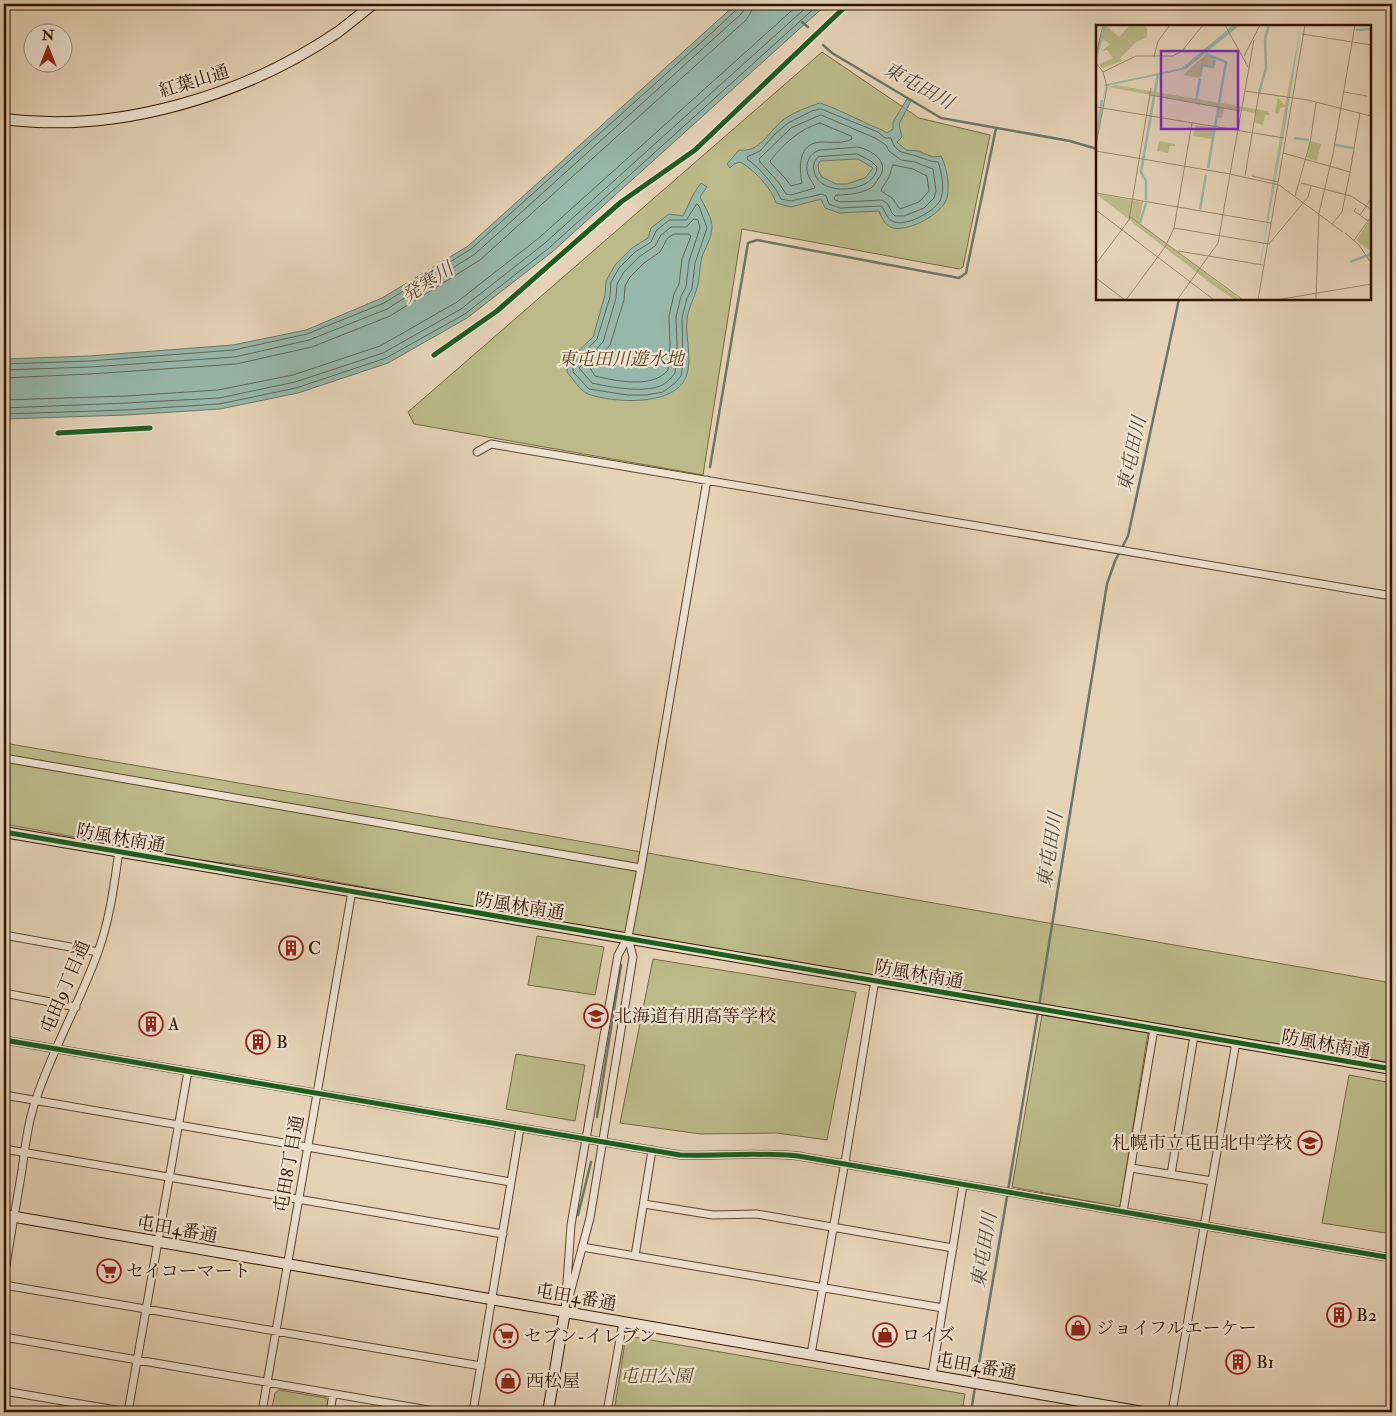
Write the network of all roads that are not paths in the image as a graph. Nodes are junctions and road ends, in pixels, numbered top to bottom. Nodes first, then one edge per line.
1 (374, 4) edge
2 (4, 119) edge
3 (477, 452) dead end
4 (707, 480) junction
5 (1392, 596) edge
6 (4, 758) edge
7 (4, 832) edge
8 (119, 851) junction
9 (641, 868) junction
10 (352, 892) junction
11 (4, 935) edge
12 (628, 937) junction
13 (98, 952) junction
14 (874, 980) junction
15 (4, 993) edge
16 (76, 1007) junction
17 (1154, 1028) junction
18 (1194, 1036) junction
19 (4, 1040) edge
20 (1236, 1042) junction
21 (55, 1048) junction
22 (1392, 1069) edge
23 (188, 1071) junction
24 (317, 1092) junction
25 (4, 1095) edge
26 (35, 1101) junction
27 (178, 1125) junction
28 (520, 1128) junction
29 (586, 1138) junction
30 (603, 1141) junction
31 (307, 1147) junction
32 (4, 1149) edge
33 (652, 1150) junction
34 (24, 1152) junction
35 (845, 1164) junction
36 (1130, 1168) junction
37 (1171, 1174) junction
38 (170, 1177) junction
39 (1212, 1181) junction
40 (512, 1182) junction
41 (963, 1185) junction
42 (298, 1199) junction
43 (644, 1204) junction
44 (1123, 1212) junction
45 (9, 1216) edge
46 (1204, 1226) junction
47 (833, 1228) junction
48 (503, 1234) junction
49 (158, 1242) junction
50 (582, 1247) junction
51 (953, 1248) junction
52 (635, 1256) junction
53 (1392, 1258) edge
54 (287, 1264) junction
55 (4, 1279) edge
56 (4, 1285) edge
57 (822, 1289) junction
58 (492, 1299) junction
59 (943, 1308) junction
60 (147, 1309) junction
61 (565, 1311) junction
62 (623, 1322) junction
63 (276, 1331) junction
64 (4, 1337) edge
65 (811, 1354) junction
66 (137, 1360) junction
67 (481, 1366) junction
68 (932, 1375) junction
69 (267, 1382) junction
70 (4, 1392) edge
71 (333, 1394) junction
72 (128, 1412) edge
73 (262, 1412) edge
74 (330, 1412) edge
75 (440, 1412) edge
76 (473, 1412) edge
77 (548, 1412) edge
78 (607, 1412) edge
79 (1143, 1412) edge
80 (1172, 1412) edge

1 - 2 street, 紅葉山通
3 - 4 street
4 - 5 street
4 - 9 street
6 - 9 street
7 - 8 street, 防風林南通
8 - 10 street, 防風林南通
8 - 13 street, 屯田9丁目通
9 - 12 street
10 - 12 street, 防風林南通
10 - 24 street, 屯田8丁目通
11 - 13 street
12 - 14 street, 防風林南通
12 - 29 street
12 - 30 street
13 - 16 street, 屯田9丁目通
14 - 17 street, 防風林南通
14 - 35 street
15 - 16 street
16 - 21 street, 屯田9丁目通
17 - 18 street, 防風林南通
17 - 36 street
18 - 20 street, 防風林南通
18 - 37 street
19 - 21 street
20 - 22 street, 防風林南通
20 - 39 street
21 - 23 street
21 - 26 street, 屯田9丁目通
23 - 24 street
23 - 27 street
24 - 28 street
24 - 31 street, 屯田8丁目通
25 - 26 street
26 - 27 street
26 - 34 street, 屯田9丁目通
27 - 31 street
27 - 38 street
28 - 29 street
28 - 40 street
29 - 30 street
29 - 61 street
30 - 33 street
30 - 50 street
31 - 40 street
31 - 42 street, 屯田8丁目通
32 - 34 street
33 - 35 street
33 - 43 street
34 - 38 street
34 - 45 street, 屯田9丁目通
35 - 41 street
35 - 47 street
36 - 37 street
36 - 44 street
37 - 39 street
38 - 42 street
38 - 49 street
39 - 46 street
40 - 48 street
41 - 44 street
41 - 51 street
42 - 48 street
42 - 54 street, 屯田8丁目通
43 - 47 street
43 - 52 street
44 - 46 street
45 - 49 street, 屯田4番通
45 - 55 street, 屯田9丁目通
46 - 53 street
46 - 80 street
47 - 51 street
47 - 57 street
48 - 58 street
49 - 54 street, 屯田4番通
49 - 60 street
50 - 52 street
50 - 61 street
51 - 59 street
52 - 57 street
54 - 58 street, 屯田4番通
54 - 63 street, 屯田8丁目通
56 - 60 street
57 - 59 street
57 - 65 street
58 - 61 street, 屯田4番通
58 - 67 street
59 - 68 street
60 - 63 street
60 - 66 street
61 - 62 street, 屯田4番通
61 - 77 street
62 - 65 street, 屯田4番通
62 - 78 street
63 - 67 street
63 - 69 street, 屯田8丁目通
64 - 66 street
65 - 68 street, 屯田4番通
66 - 69 street
66 - 72 street
67 - 76 street
68 - 79 street, 屯田4番通
69 - 71 street
69 - 73 street, 屯田8丁目通
70 - 72 street
71 - 74 street
71 - 75 street

